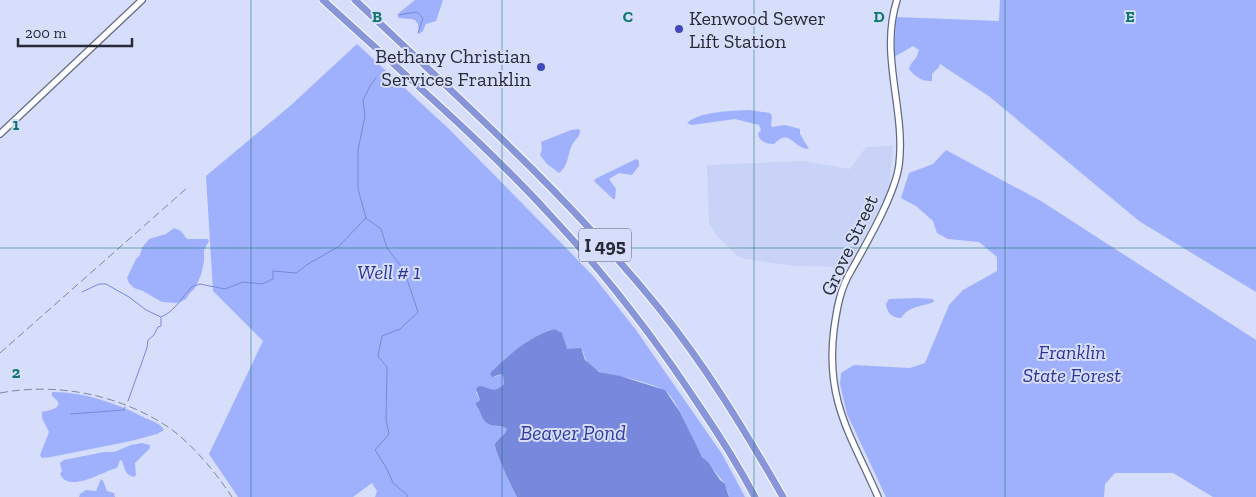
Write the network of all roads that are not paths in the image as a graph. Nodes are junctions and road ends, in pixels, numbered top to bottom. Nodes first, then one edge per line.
1 (142, 0) edge
2 (323, 0) edge
3 (355, 0) edge
4 (897, 0) edge
5 (0, 134) edge
6 (755, 497) edge
7 (782, 497) edge
8 (878, 497) edge

1 - 5 main road
2 - 6 highway, I 495
3 - 7 highway, I 495
4 - 8 main road, Grove Street

